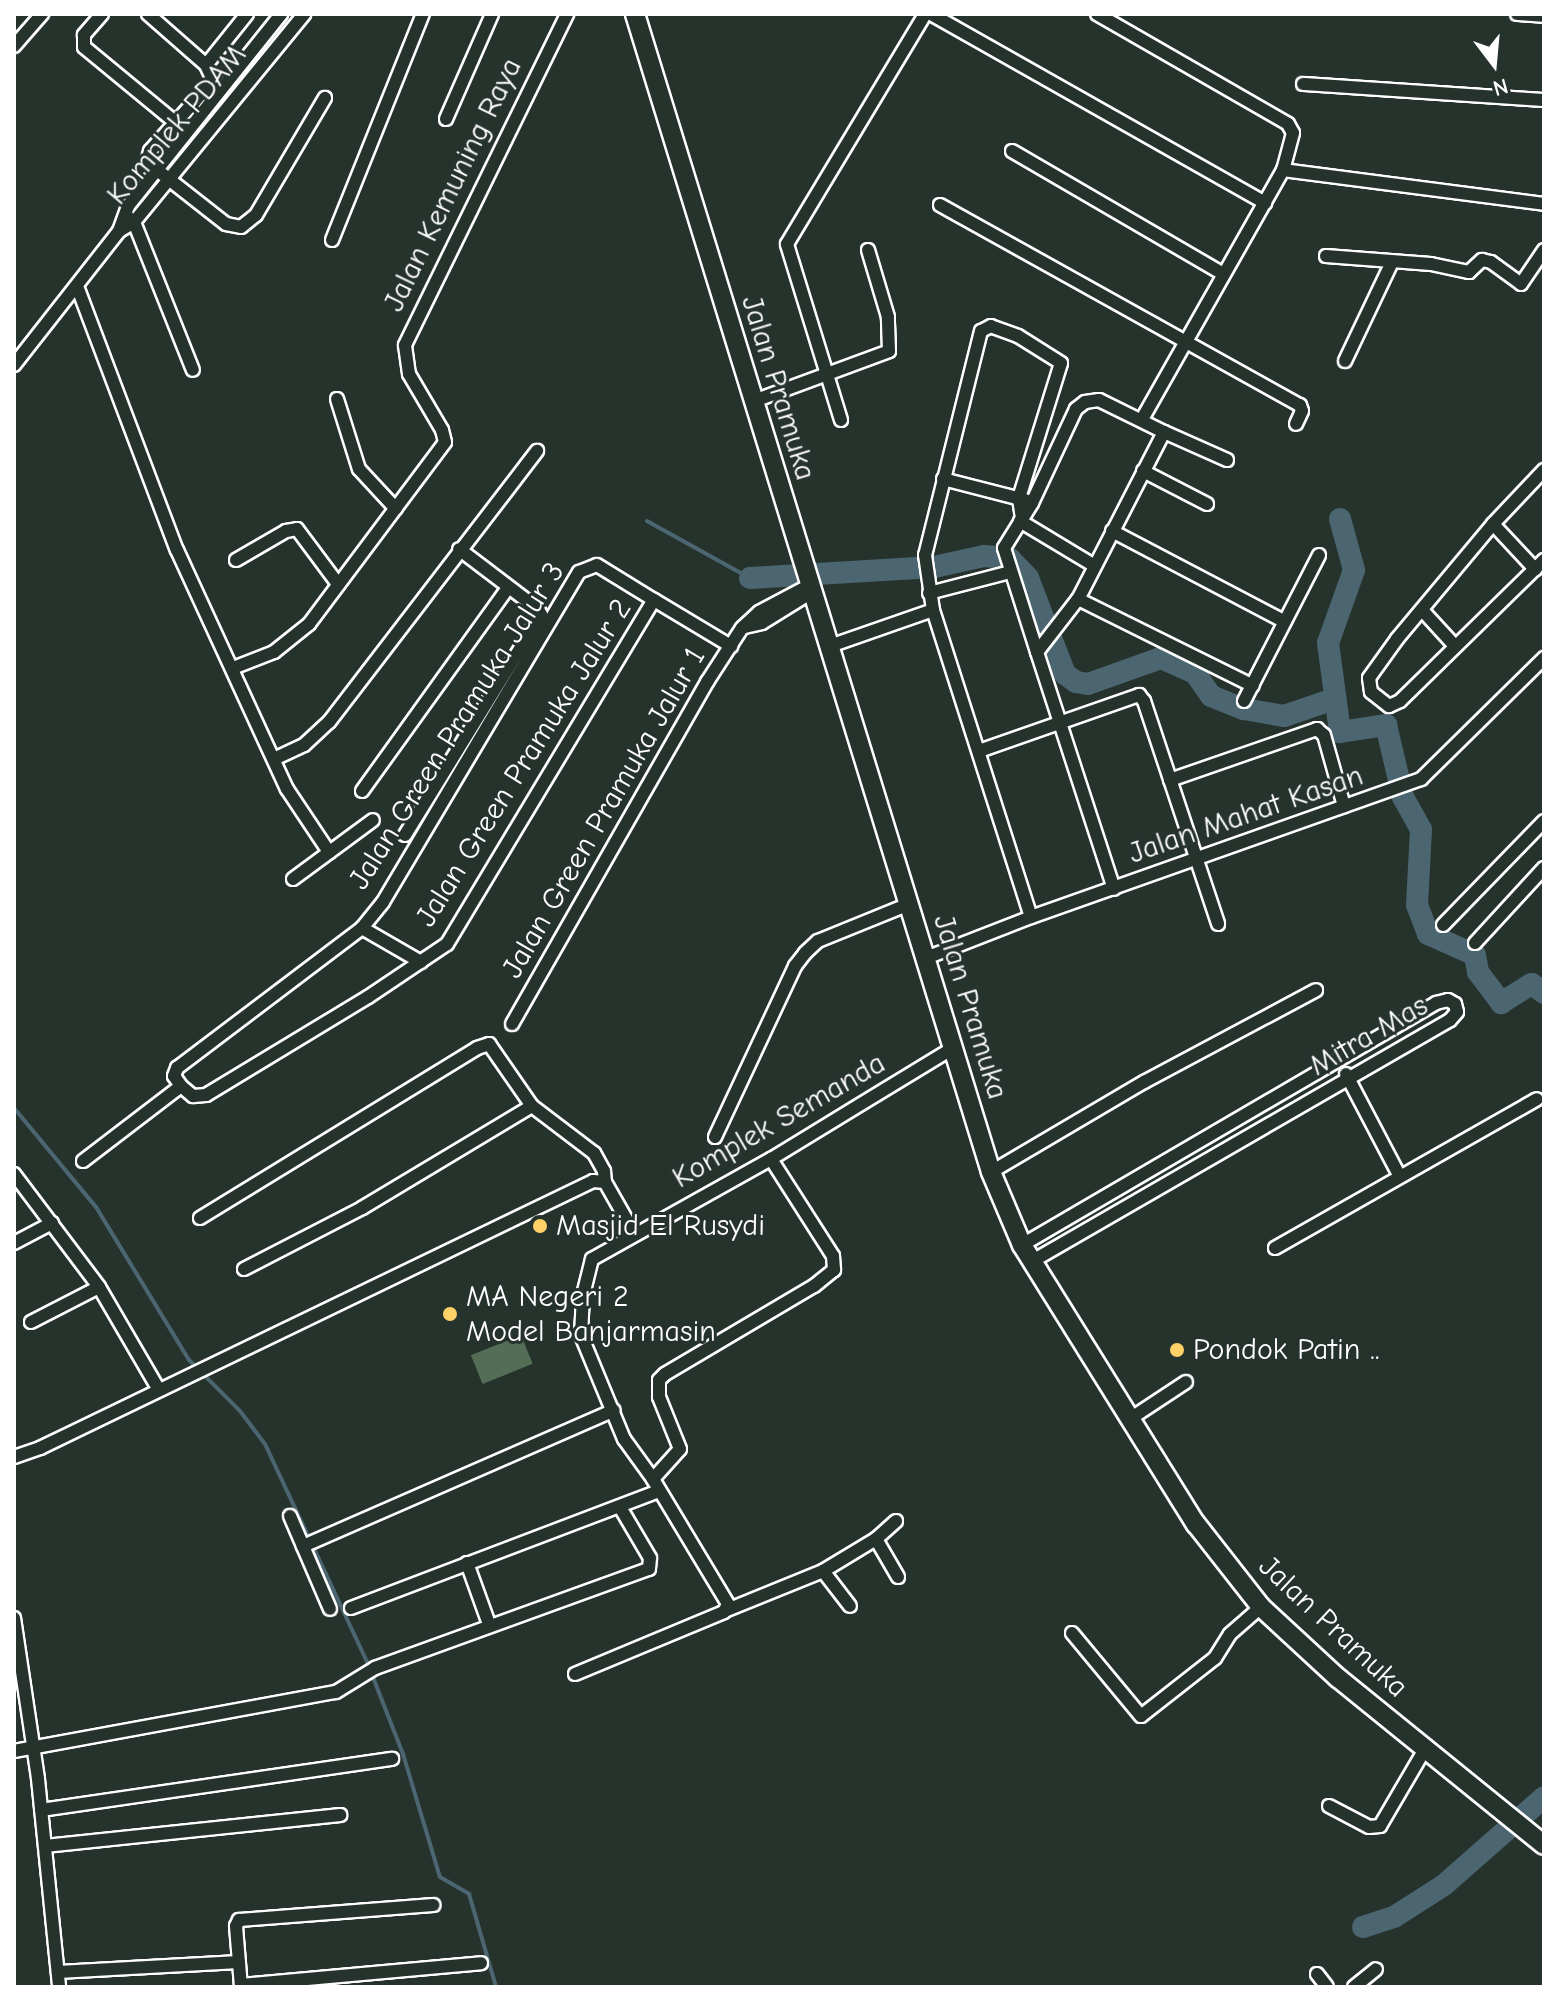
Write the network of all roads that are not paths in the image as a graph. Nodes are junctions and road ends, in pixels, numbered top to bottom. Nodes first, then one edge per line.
1 (42, 14) edge
2 (102, 14) edge
3 (148, 14) edge
4 (247, 14) edge
5 (281, 14) edge
6 (423, 14) edge
7 (492, 14) edge
8 (567, 14) edge
9 (635, 14) edge
10 (925, 14) edge
11 (931, 14) edge
12 (1097, 14) edge
13 (1517, 14) edge
14 (299, 16) edge
15 (1544, 16) edge
16 (14, 46) edge
17 (206, 65) junction
18 (1303, 84) dead end
19 (325, 98) dead end
20 (1544, 100) edge
21 (446, 119) dead end
22 (175, 122) junction
23 (1012, 151) dead end
24 (157, 168) junction
25 (1283, 170) junction
26 (170, 177) junction
27 (1265, 203) junction
28 (1544, 204) edge
29 (940, 205) dead end
30 (123, 213) junction
31 (134, 222) junction
32 (119, 231) junction
33 (332, 240) dead end
34 (868, 250) dead end
35 (1544, 250) edge
36 (1326, 256) dead end
37 (1392, 262) junction
38 (1223, 274) junction
39 (77, 286) junction
40 (1184, 340) junction
41 (1345, 361) dead end
42 (14, 365) edge
43 (193, 370) dead end
44 (827, 373) junction
45 (337, 399) dead end
46 (754, 401) junction
47 (1142, 419) junction
48 (841, 420) dead end
49 (1296, 424) dead end
50 (1164, 432) junction
51 (537, 451) dead end
52 (1227, 460) dead end
53 (1544, 470) edge
54 (1143, 471) junction
55 (943, 479) junction
56 (1019, 498) junction
57 (1032, 503) junction
58 (1207, 504) dead end
59 (396, 509) junction
60 (1021, 520) junction
61 (1493, 524) junction
62 (1112, 531) junction
63 (459, 549) junction
64 (1319, 555) dead end
65 (236, 560) dead end
66 (1007, 563) junction
67 (1540, 565) edge
68 (1095, 566) junction
69 (807, 582) junction
70 (338, 584) junction
71 (508, 588) junction
72 (929, 593) junction
73 (1078, 599) junction
74 (654, 600) junction
75 (933, 610) junction
76 (1422, 610) junction
77 (1285, 622) junction
78 (1045, 643) junction
79 (731, 646) junction
80 (1455, 646) junction
81 (827, 647) junction
82 (1544, 658) edge
83 (233, 668) junction
84 (1253, 686) junction
85 (1244, 701) dead end
86 (1060, 721) junction
87 (979, 751) junction
88 (274, 759) junction
89 (1170, 780) junction
90 (362, 791) dead end
91 (1344, 806) junction
92 (373, 820) dead end
93 (1544, 821) edge
94 (405, 835) dead end
95 (329, 852) junction
96 (1195, 860) junction
97 (1544, 868) edge
98 (293, 879) dead end
99 (1114, 889) junction
100 (909, 904) junction
101 (1031, 917) junction
102 (1218, 924) dead end
103 (1443, 925) dead end
104 (362, 928) junction
105 (1475, 943) dead end
106 (926, 958) junction
107 (421, 962) junction
108 (1316, 990) dead end
109 (512, 1024) dead end
110 (953, 1048) junction
111 (1340, 1060) junction
112 (1348, 1079) junction
113 (181, 1086) junction
114 (1537, 1099) dead end
115 (532, 1106) junction
116 (1210, 1136) junction
117 (715, 1137) dead end
118 (1219, 1151) junction
119 (771, 1159) junction
120 (83, 1161) dead end
121 (991, 1172) junction
122 (14, 1174) edge
123 (1399, 1175) junction
124 (605, 1182) junction
125 (200, 1218) dead end
126 (52, 1223) junction
127 (634, 1233) junction
128 (14, 1243) edge
129 (1275, 1248) dead end
130 (1026, 1254) junction
131 (244, 1269) dead end
132 (99, 1287) junction
133 (31, 1322) dead end
134 (1186, 1382) dead end
135 (159, 1390) junction
136 (614, 1410) junction
137 (1130, 1419) junction
138 (14, 1457) edge
139 (653, 1479) junction
140 (659, 1491) junction
141 (620, 1507) junction
142 (290, 1516) dead end
143 (896, 1521) dead end
144 (876, 1539) junction
145 (308, 1544) junction
146 (467, 1563) junction
147 (823, 1571) junction
148 (898, 1577) dead end
149 (850, 1606) dead end
150 (1261, 1607) junction
151 (351, 1608) dead end
152 (330, 1609) dead end
153 (727, 1610) junction
154 (14, 1618) edge
155 (489, 1624) junction
156 (1072, 1633) dead end
157 (575, 1674) dead end
158 (33, 1748) junction
159 (1425, 1749) junction
160 (14, 1751) edge
161 (392, 1759) dead end
162 (1329, 1806) dead end
163 (41, 1810) junction
164 (340, 1815) dead end
165 (1538, 1840) edge
166 (45, 1846) junction
167 (433, 1905) dead end
168 (239, 1962) junction
169 (481, 1963) dead end
170 (1376, 1969) dead end
171 (58, 1972) junction
172 (1317, 1974) dead end
173 (241, 1986) edge
174 (59, 1987) edge
175 (1327, 1987) edge
176 (1354, 1987) edge

1 - 16 street
2 - 22 street
3 - 17 street
4 - 17 street
5 - 24 street, Komplek PDAM
6 - 33 street
7 - 21 street
8 - 59 street, Jalan Kemuning Raya
9 - 46 main road, Jalan Pramuka
10 - 44 street
11 - 27 street
12 - 25 street
13 - 15 street
14 - 26 street, Komplek PDAM
17 - 22 street
18 - 20 street
19 - 26 street
22 - 24 street
23 - 38 street
24 - 26 street
24 - 30 street, Komplek PDAM
25 - 27 street
25 - 28 street
26 - 31 street, Komplek PDAM
27 - 38 street
29 - 40 street
30 - 31 street
30 - 32 street, Komplek PDAM
31 - 32 street, Komplek PDAM
31 - 43 street
32 - 39 street, Komplek PDAM
34 - 44 street
35 - 37 street
36 - 37 street
37 - 41 street
38 - 40 street
39 - 42 street, Komplek PDAM
39 - 83 street
40 - 47 street
40 - 49 street
44 - 46 street
44 - 48 street
45 - 59 street
46 - 69 main road, Jalan Pramuka
47 - 50 street
47 - 57 street
50 - 52 street
50 - 54 street
51 - 63 street
53 - 61 street
54 - 58 street
54 - 62 street
55 - 56 street
55 - 56 street
55 - 72 street
56 - 57 street
56 - 60 street
57 - 60 street
59 - 70 street, Jalan Kemuning Raya
60 - 66 street
60 - 68 street
61 - 67 street
61 - 76 street
62 - 68 street
62 - 77 street
63 - 71 street
63 - 88 street
64 - 77 street
65 - 70 street
66 - 72 street
66 - 78 street
67 - 80 street
68 - 73 street
69 - 79 street, Jalan Green Pramuka Jalur 1
69 - 81 main road, Jalan Pramuka
70 - 83 street, Jalan Kemuning Raya
71 - 90 street
71 - 94 street
72 - 75 street
73 - 78 street
73 - 84 street
74 - 79 street, Jalan Green Pramuka Jalur 2
74 - 104 street, Jalan Green Pramuka Jalur 3
74 - 107 street, Jalan Green Pramuka Jalur 2
75 - 81 street
75 - 87 street
76 - 80 street
76 - 80 street
77 - 84 street
78 - 86 street
79 - 109 street, Jalan Green Pramuka Jalur 1
81 - 100 main road, Jalan Pramuka
82 - 91 street, Jalan Mahat Kasan
83 - 88 street
84 - 85 street
86 - 87 street
86 - 89 street
86 - 99 street
87 - 101 street
88 - 95 street
89 - 91 street
89 - 96 street
91 - 96 street, Jalan Mahat Kasan
92 - 95 street
93 - 103 street
95 - 98 street
96 - 99 street, Jalan Mahat Kasan
96 - 102 street
97 - 105 street
99 - 101 street, Jalan Mahat Kasan
100 - 106 main road, Jalan Pramuka
100 - 117 street
101 - 106 street, Jalan Mahat Kasan
104 - 107 street
104 - 113 street, Jalan Green Pramuka Jalur 3
106 - 110 main road, Jalan Pramuka
107 - 113 street, Jalan Green Pramuka Jalur 2
108 - 121 street
110 - 119 street, Komplek Semanda
110 - 121 main road, Jalan Pramuka
111 - 112 street
111 - 112 street, Mitra Mas
111 - 116 street, Mitra Mas
112 - 118 street, Mitra Mas
112 - 123 street
113 - 120 street
114 - 123 street
115 - 124 street
115 - 125 street
115 - 131 street
116 - 118 street
116 - 130 street, Mitra Mas
118 - 130 street, Mitra Mas
119 - 127 street, Komplek Semanda
119 - 139 street
121 - 130 main road, Jalan Pramuka
122 - 126 street
123 - 129 street
124 - 127 street
124 - 135 street
126 - 128 street
126 - 132 street
127 - 136 street, Komplek Semanda
130 - 137 main road, Jalan Pramuka
132 - 133 street
132 - 135 street
134 - 137 street
135 - 138 street
136 - 139 street
136 - 145 street
137 - 150 main road, Jalan Pramuka
139 - 140 street
140 - 141 street
140 - 153 street
141 - 146 street
141 - 155 street
142 - 145 street
143 - 144 street
144 - 147 street
144 - 148 street
145 - 152 street
146 - 151 street
146 - 155 street
147 - 149 street
147 - 153 street
150 - 156 street
150 - 159 main road, Jalan Pramuka
153 - 157 street
154 - 158 street
155 - 158 street
158 - 160 street
158 - 163 street
159 - 162 street
159 - 165 main road, Jalan Pramuka
161 - 163 street
163 - 166 street
164 - 166 street
166 - 171 street
167 - 168 street
168 - 171 street
168 - 173 street
169 - 173 street
170 - 176 street
171 - 174 street
172 - 175 street

